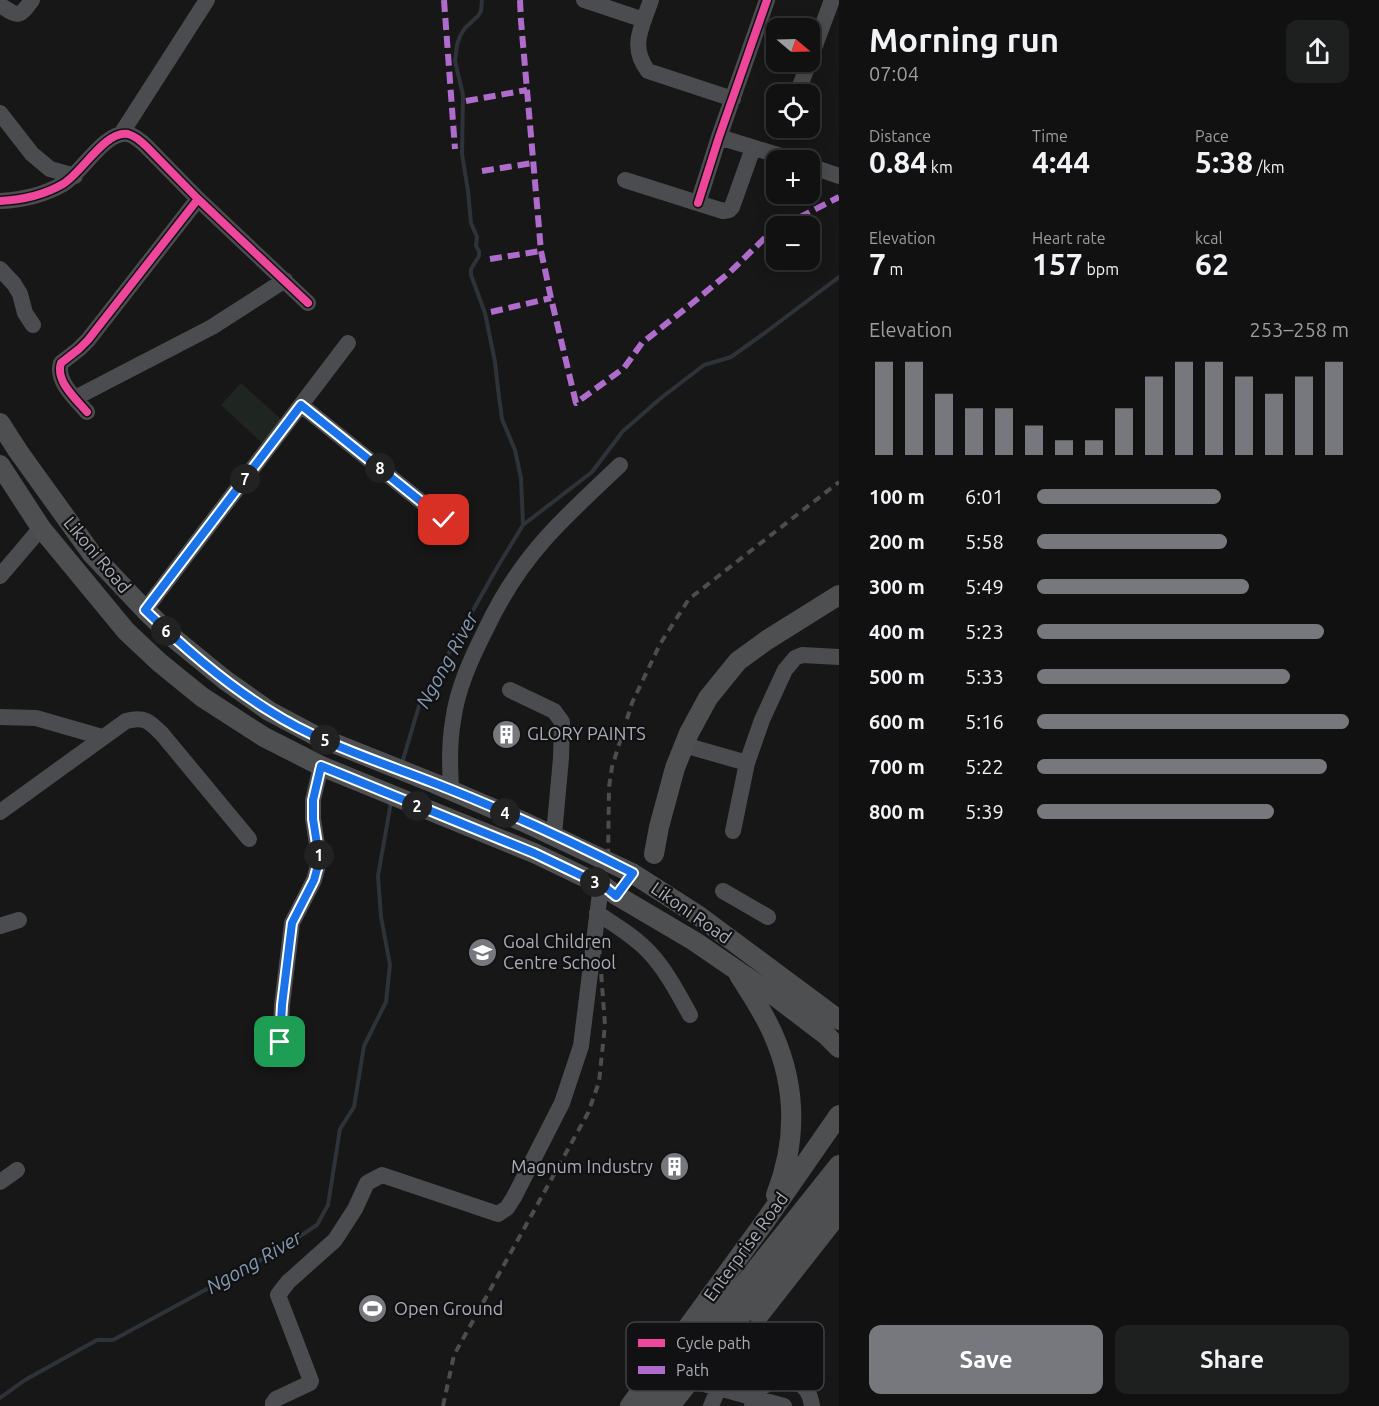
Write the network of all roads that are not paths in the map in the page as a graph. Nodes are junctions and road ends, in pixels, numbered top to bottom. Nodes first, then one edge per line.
1 (32, 0) edge
2 (207, 0) edge
3 (584, 0) edge
4 (651, 0) edge
5 (766, 0) edge
6 (832, 0) edge
7 (0, 4) edge
8 (644, 20) junction
9 (820, 33) edge
10 (733, 99) junction
11 (0, 113) edge
12 (120, 134) junction
13 (719, 137) junction
14 (753, 148) junction
15 (766, 152) edge
16 (820, 169) edge
17 (75, 176) junction
18 (839, 176) edge
19 (626, 180) dead end
20 (198, 199) junction
21 (0, 201) edge
22 (698, 203) junction
23 (0, 269) edge
24 (285, 280) junction
25 (308, 303) dead end
26 (33, 325) dead end
27 (348, 343) dead end
28 (75, 398) junction
29 (301, 405) junction
30 (87, 412) dead end
31 (0, 423) edge
32 (0, 465) edge
33 (620, 465) dead end
34 (444, 520) dead end
35 (41, 528) junction
36 (0, 576) edge
37 (839, 595) edge
38 (145, 610) junction
39 (839, 657) edge
40 (510, 690) dead end
41 (0, 717) edge
42 (102, 737) junction
43 (684, 745) junction
44 (747, 763) junction
45 (321, 766) junction
46 (443, 787) junction
47 (0, 812) edge
48 (733, 831) dead end
49 (554, 835) junction
50 (249, 839) dead end
51 (654, 854) junction
52 (633, 873) junction
53 (657, 889) junction
54 (609, 890) junction
55 (723, 891) dead end
56 (597, 913) junction
57 (768, 918) dead end
58 (19, 920) dead end
59 (661, 921) junction
60 (0, 926) edge
61 (735, 969) junction
62 (690, 1015) dead end
63 (839, 1020) edge
64 (280, 1042) dead end
65 (839, 1048) edge
66 (839, 1115) edge
67 (839, 1165) edge
68 (17, 1170) dead end
69 (0, 1182) edge
70 (839, 1191) edge
71 (839, 1213) edge
72 (766, 1220) junction
73 (691, 1322) edge
74 (714, 1322) edge
75 (736, 1322) edge
76 (759, 1322) edge
77 (641, 1391) edge
78 (659, 1391) edge
79 (682, 1391) edge
80 (705, 1391) edge
81 (712, 1391) edge
82 (727, 1391) edge
83 (807, 1391) edge
84 (752, 1401) edge
85 (273, 1406) edge
86 (630, 1406) edge
87 (647, 1406) edge
88 (670, 1406) edge
89 (687, 1406) edge
90 (711, 1406) edge
91 (784, 1406) edge
92 (812, 1406) edge

1 - 7 street
2 - 12 street
3 - 8 street
4 - 8 street
5 - 10 street
6 - 9 street
8 - 10 street
10 - 13 street
11 - 17 street
12 - 17 street
12 - 20 street
13 - 14 street
13 - 22 street
14 - 15 street
14 - 22 street
16 - 18 street
17 - 21 street
19 - 22 street
20 - 24 street
20 - 28 street
23 - 26 street
24 - 25 street
24 - 28 street
27 - 29 street
28 - 30 street
29 - 34 street
29 - 38 street
31 - 38 main road, Likoni Road
32 - 35 main road, Likoni Road
33 - 46 street
35 - 36 street
35 - 45 main road, Likoni Road
37 - 43 main road
38 - 46 main road, Likoni Road
39 - 44 street
40 - 49 street
41 - 42 street
42 - 47 street
42 - 50 street
43 - 44 street
43 - 51 main road
44 - 48 street
45 - 54 main road, Likoni Road
45 - 64 street
46 - 49 main road, Likoni Road
49 - 52 main road, Likoni Road
51 - 52 main road
51 - 53 main road
52 - 53 main road, Likoni Road
52 - 54 main road
53 - 59 main road
53 - 63 main road, Likoni Road
54 - 56 street
54 - 59 main road, Likoni Road
55 - 57 street
56 - 62 street
56 - 85 street
58 - 60 street
59 - 61 main road, Likoni Road
61 - 65 main road, Likoni Road
61 - 72 main road
66 - 72 main road, Enterprise Road
67 - 74 main road
68 - 69 street
70 - 75 main road
71 - 76 main road
72 - 73 main road, Enterprise Road
77 - 86 main road, Enterprise Road
78 - 87 main road
79 - 88 main road
80 - 89 main road
81 - 90 street
82 - 84 street
83 - 92 street
84 - 91 street

